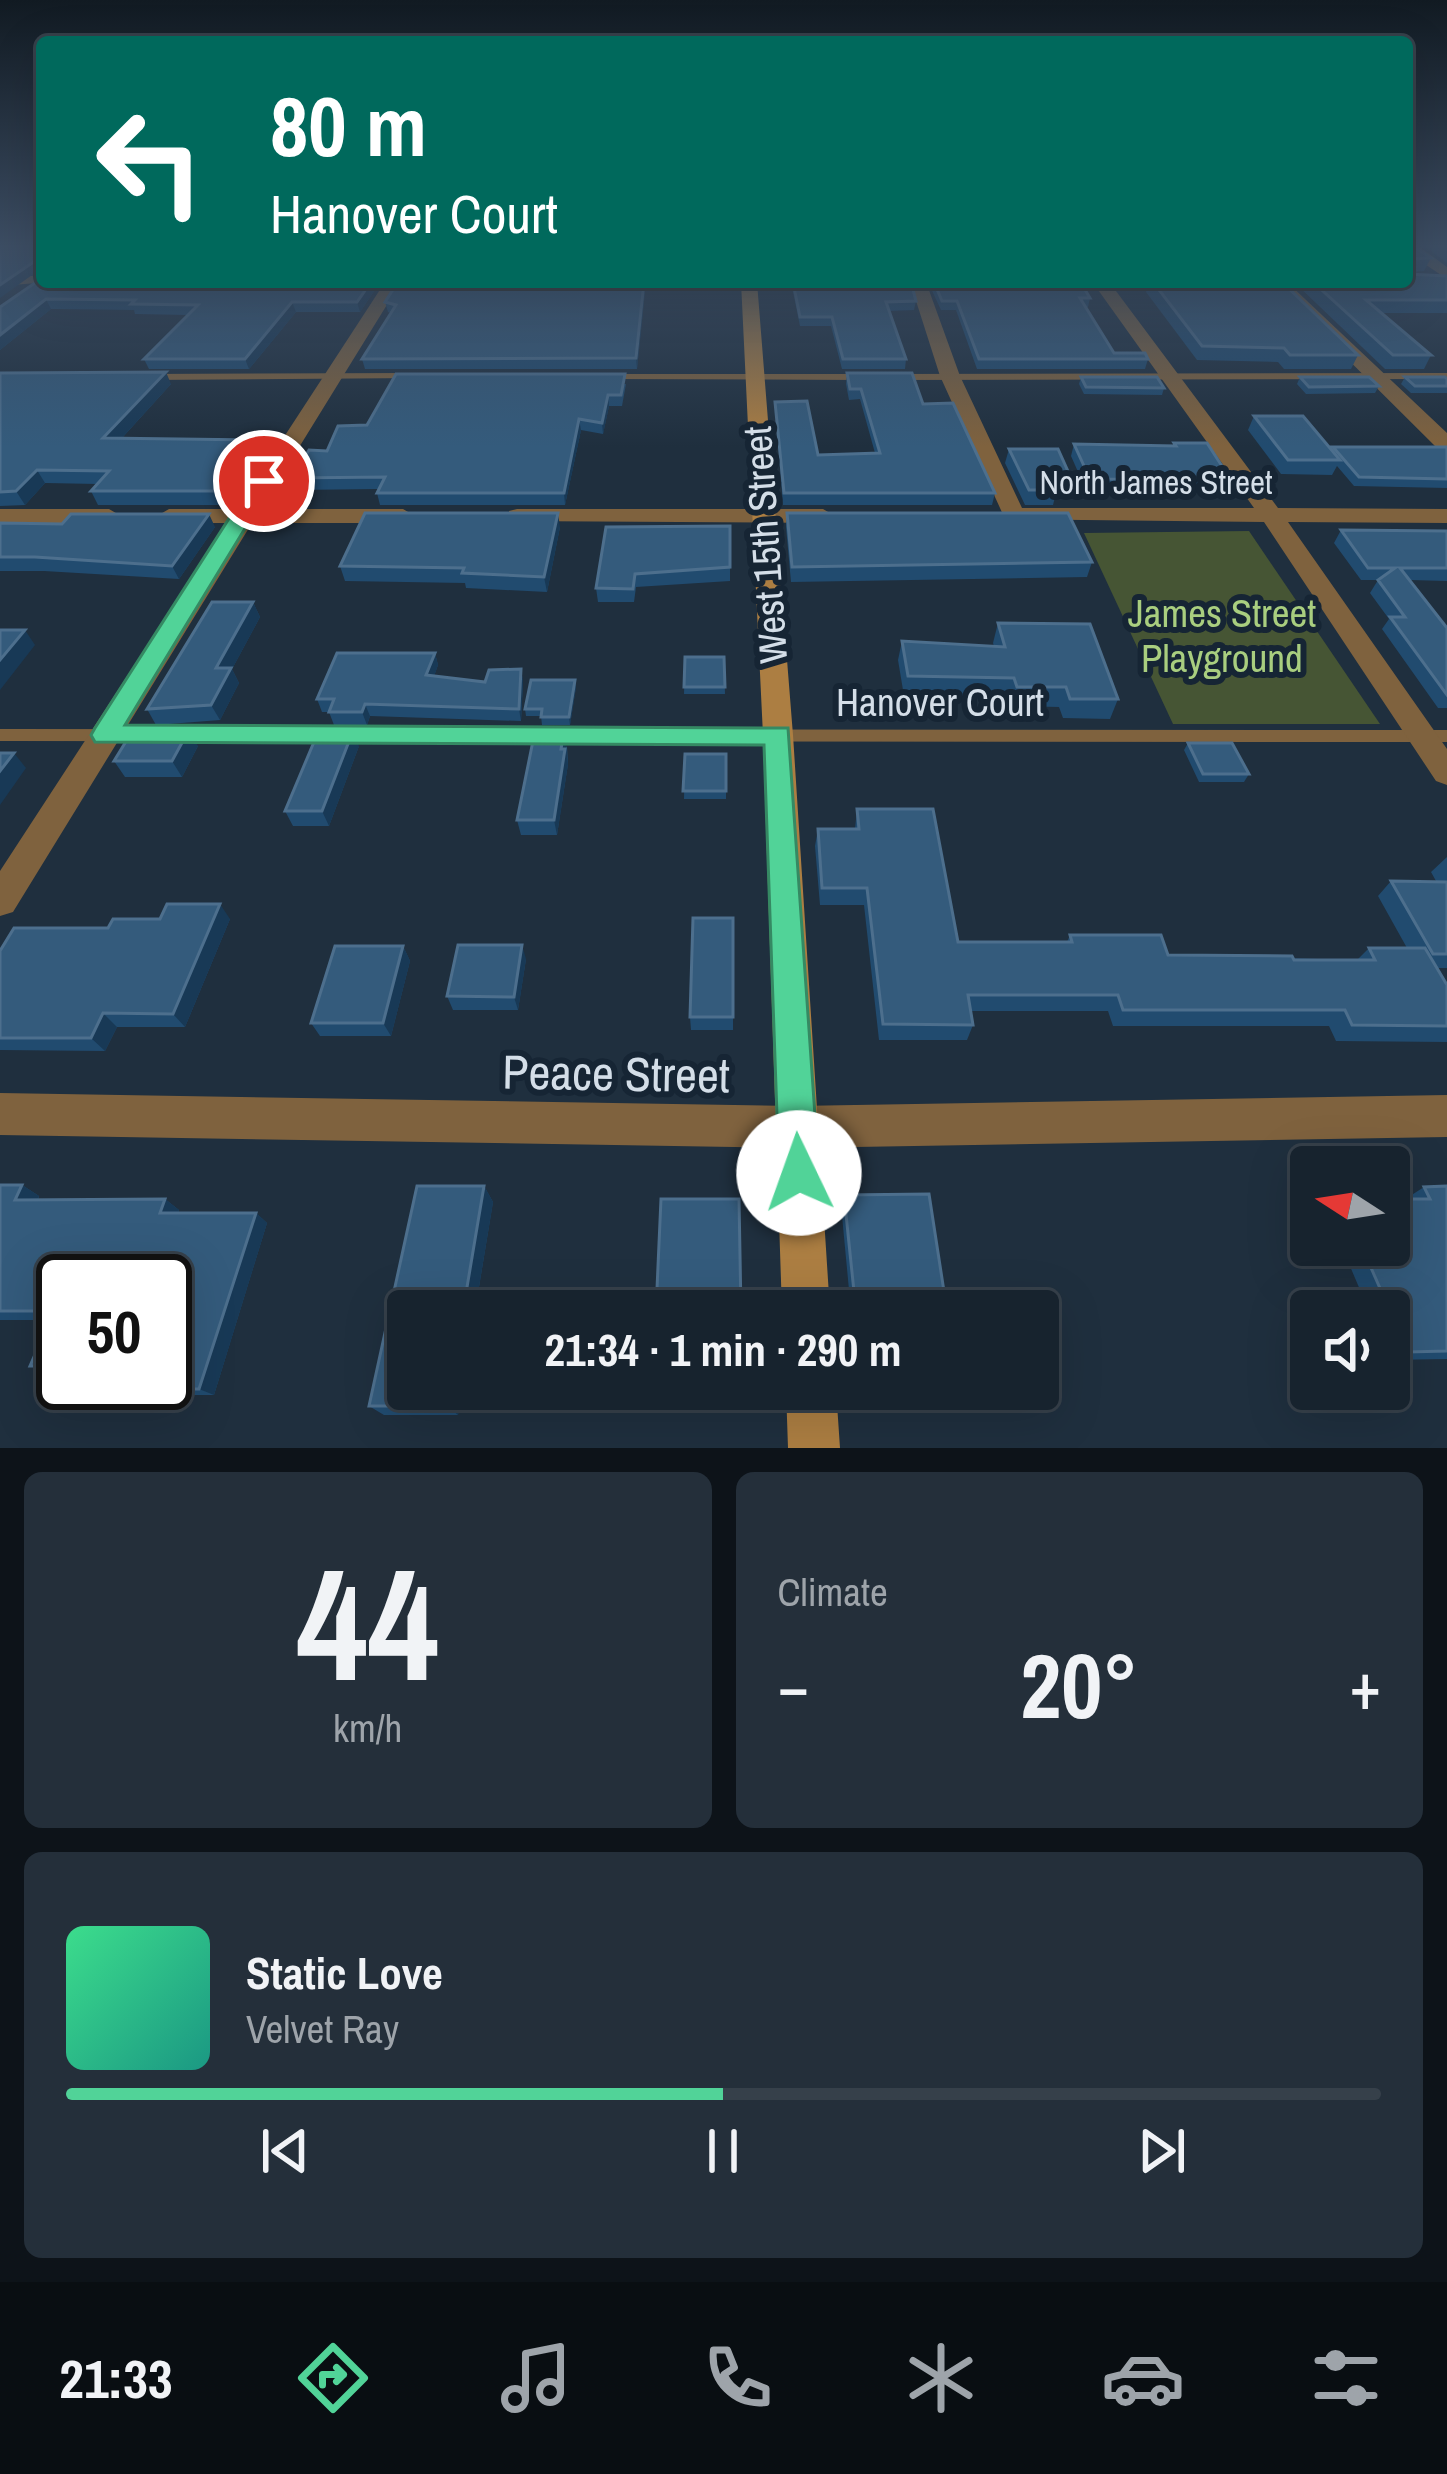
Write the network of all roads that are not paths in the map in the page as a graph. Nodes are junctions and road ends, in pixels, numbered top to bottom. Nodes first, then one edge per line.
1 (373, 313) edge
2 (750, 313) edge
3 (928, 313) edge
4 (1122, 313) edge
5 (1310, 313) edge
6 (142, 376) edge
7 (331, 376) junction
8 (425, 376) edge
9 (950, 376) junction
10 (1167, 376) junction
11 (1377, 376) junction
12 (1447, 376) edge
13 (590, 377) edge
14 (755, 378) junction
15 (1447, 445) edge
16 (0, 516) edge
17 (241, 516) junction
18 (853, 516) edge
19 (1272, 516) junction
20 (1447, 516) edge
21 (430, 517) edge
22 (501, 517) edge
23 (761, 517) junction
24 (0, 735) edge
25 (105, 735) junction
26 (778, 735) junction
27 (1421, 736) junction
28 (1447, 736) edge
29 (1447, 773) edge
30 (0, 902) edge
31 (0, 1114) edge
32 (1447, 1116) edge
33 (796, 1127) junction
34 (805, 1290) edge
35 (812, 1410) edge
36 (814, 1448) edge

1 - 7 street
2 - 14 main road, West 15th Street
3 - 9 street
4 - 10 street
5 - 11 street
6 - 7 lane
7 - 8 lane
7 - 17 street
9 - 10 lane
9 - 14 lane
9 - 19 street, North James Street
10 - 11 lane
10 - 19 street
11 - 12 lane
11 - 15 street
13 - 14 lane
14 - 23 main road, West 15th Street
16 - 17 street
17 - 21 street
17 - 25 street
18 - 23 street
19 - 20 street, North James Street
19 - 27 street
22 - 23 street
23 - 26 main road, West 15th Street
24 - 25 lane, Hanover Court
25 - 26 lane, Hanover Court
25 - 30 street
26 - 27 lane, Hanover Court
26 - 33 main road, West 15th Street
27 - 28 lane, Hanover Court
27 - 29 street
31 - 33 street, Peace Street
32 - 33 street, Peace Street
33 - 34 main road, West 15th Street
35 - 36 main road

